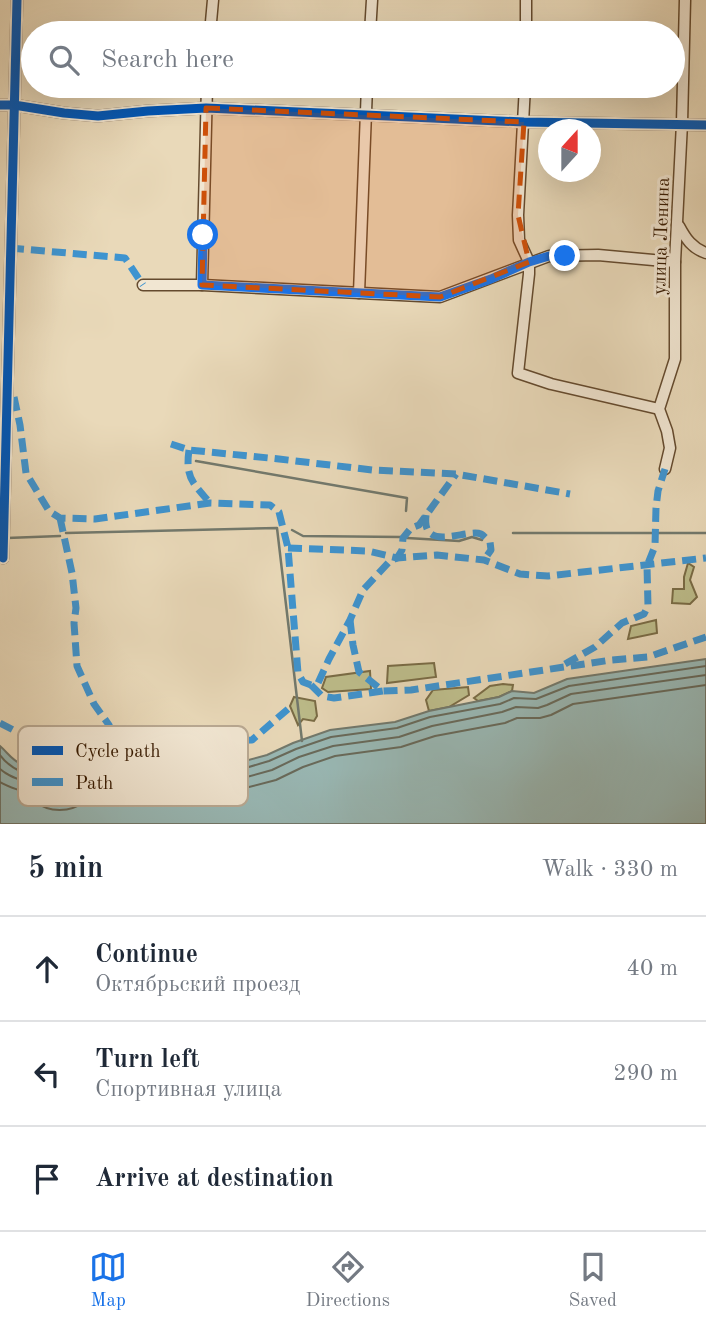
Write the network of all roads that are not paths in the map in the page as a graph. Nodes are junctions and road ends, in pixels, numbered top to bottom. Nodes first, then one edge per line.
1 (17, 0) edge
2 (213, 0) edge
3 (372, 0) edge
4 (526, 0) edge
5 (685, 0) edge
6 (212, 21) edge
7 (371, 21) edge
8 (526, 21) edge
9 (684, 21) edge
10 (206, 98) edge
11 (366, 98) edge
12 (524, 98) edge
13 (683, 98) edge
14 (0, 105) edge
15 (14, 105) junction
16 (206, 108) junction
17 (365, 115) junction
18 (524, 122) junction
19 (682, 123) junction
20 (706, 125) edge
21 (678, 223) junction
22 (5, 248) edge
23 (706, 253) edge
24 (529, 262) junction
25 (675, 262) junction
26 (142, 285) dead end
27 (202, 285) junction
28 (359, 293) junction
29 (4, 382) edge
30 (659, 409) junction
31 (665, 469) dead end
32 (2, 558) dead end

1 - 15 street
2 - 6 street
3 - 7 street
4 - 8 street
5 - 9 street, улица Ленина
10 - 16 street
11 - 17 street
12 - 18 street
13 - 19 street, улица Ленина
14 - 15 street
15 - 16 street
15 - 22 street
16 - 17 street
16 - 27 street
17 - 18 street
17 - 28 street
18 - 19 street
18 - 24 street
19 - 20 street
19 - 21 street, улица Ленина
21 - 23 street
21 - 25 street, улица Ленина
22 - 29 street
24 - 25 street
24 - 28 street
24 - 30 street
25 - 30 street, улица Ленина
26 - 27 street
27 - 28 street
29 - 32 street
30 - 31 street

